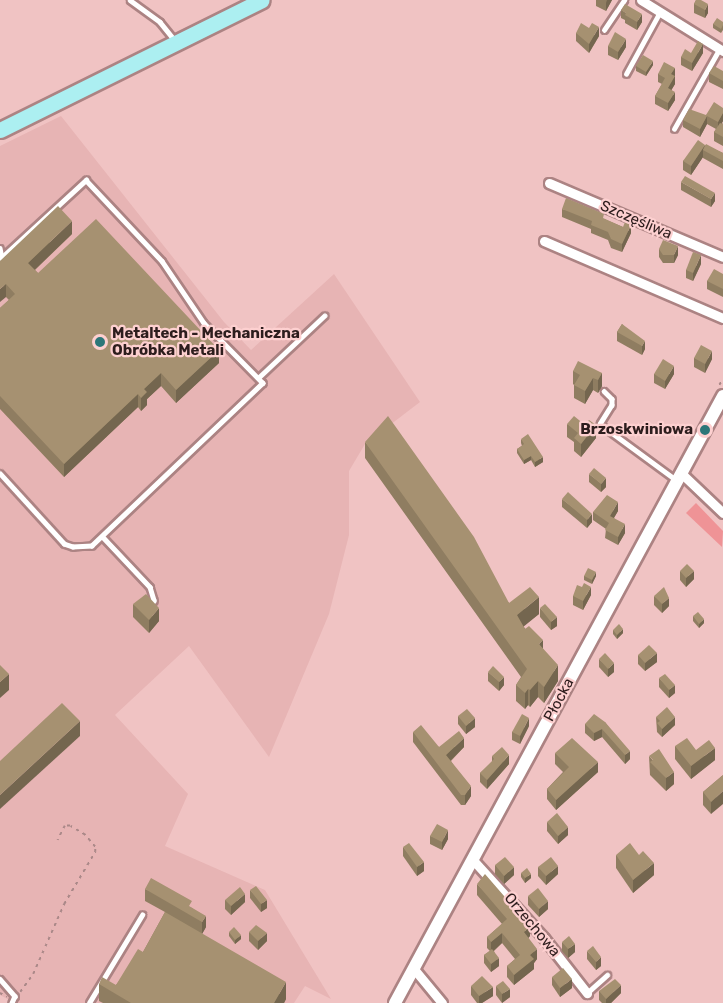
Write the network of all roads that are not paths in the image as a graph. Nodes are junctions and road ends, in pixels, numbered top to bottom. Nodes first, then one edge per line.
1 (130, 0) edge
2 (262, 0) edge
3 (624, 0) edge
4 (641, 0) edge
5 (660, 12) junction
6 (604, 30) dead end
7 (177, 44) junction
8 (721, 50) edge
9 (626, 74) dead end
10 (674, 129) dead end
11 (0, 130) edge
12 (549, 183) dead end
13 (544, 241) dead end
14 (0, 248) edge
15 (723, 257) edge
16 (1, 259) edge
17 (324, 316) dead end
18 (723, 318) edge
19 (258, 378) junction
20 (604, 392) dead end
21 (723, 396) edge
22 (600, 424) junction
23 (596, 432) edge
24 (0, 474) edge
25 (679, 477) junction
26 (723, 513) edge
27 (103, 537) junction
28 (151, 608) edge
29 (473, 860) junction
30 (142, 915) dead end
31 (414, 969) junction
32 (607, 975) dead end
33 (0, 978) edge
34 (587, 993) joint
35 (12, 1003) edge
36 (88, 1003) edge
37 (395, 1003) edge
38 (442, 1003) edge

1 - 7 lane
2 - 7 main road
3 - 6 lane
4 - 5 street
5 - 8 street
5 - 9 lane
7 - 11 main road
8 - 10 lane
12 - 15 street, Szczęśliwa
13 - 18 street
14 - 16 lane
16 - 19 lane
17 - 19 lane
19 - 27 lane
20 - 22 lane
21 - 25 street, Płocka
22 - 23 lane
22 - 25 lane
24 - 27 lane
25 - 26 street
25 - 29 street, Płocka
27 - 28 lane
29 - 31 street, Płocka
29 - 34 street, Orzechowa
30 - 36 lane
31 - 37 street, Płocka
31 - 38 street
32 - 34 lane
33 - 35 lane

